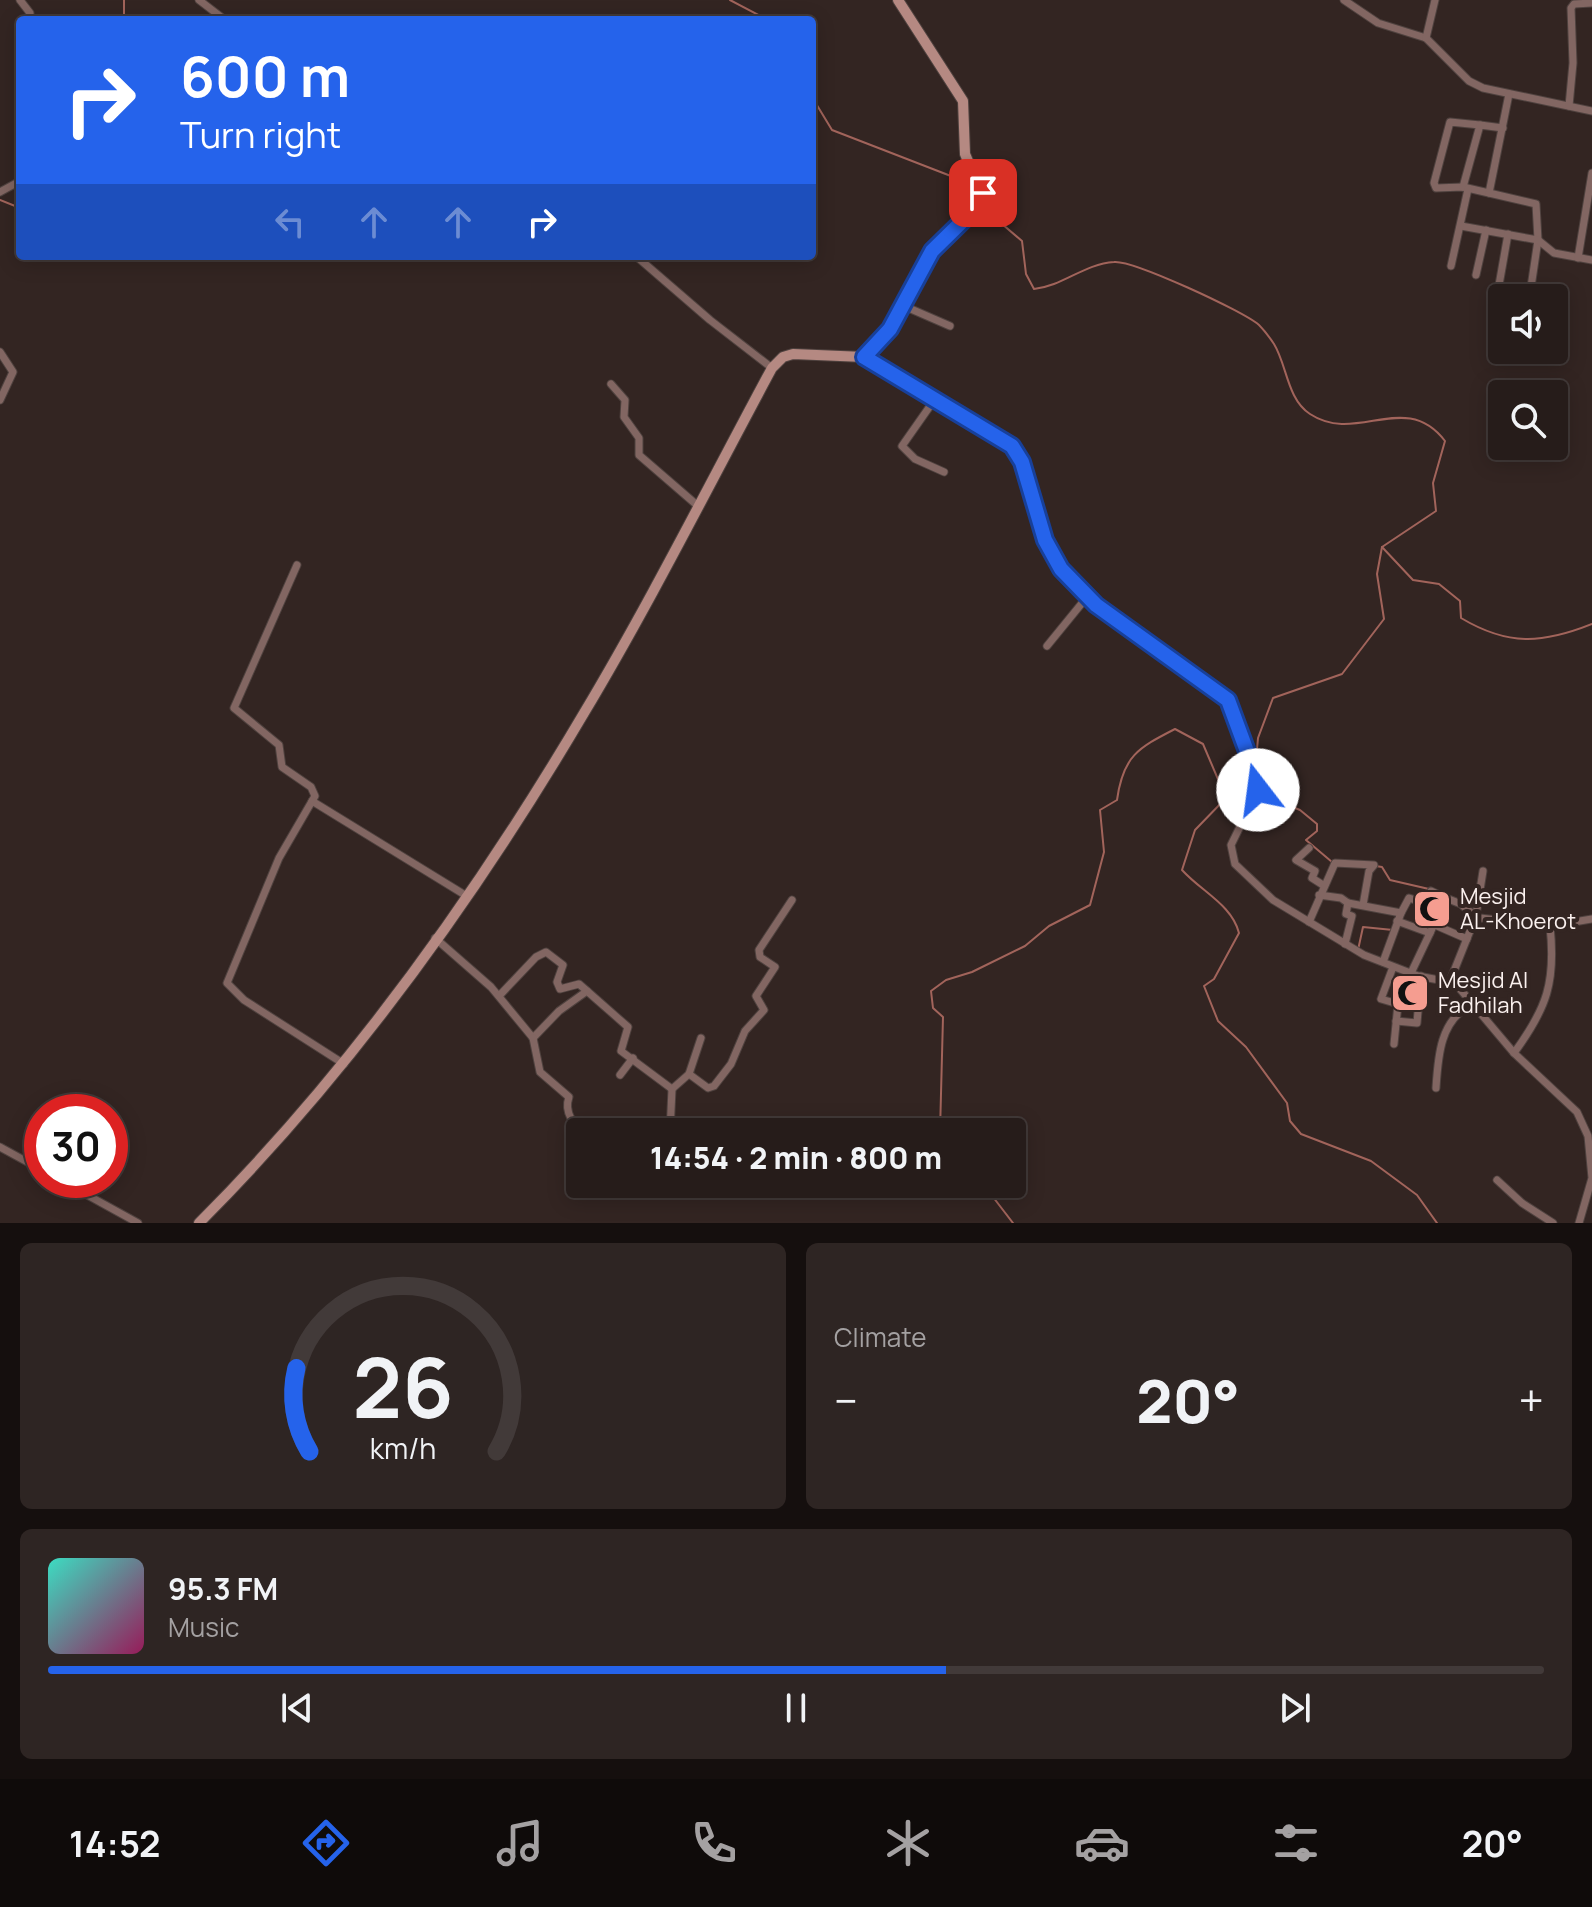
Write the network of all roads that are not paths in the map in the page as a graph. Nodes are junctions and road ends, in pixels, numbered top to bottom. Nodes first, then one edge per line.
1 (199, 0) edge
2 (898, 0) edge
3 (1344, 0) edge
4 (1435, 0) edge
5 (1592, 3) edge
6 (220, 16) edge
7 (1426, 38) junction
8 (1509, 94) junction
9 (1569, 106) junction
10 (1592, 111) edge
11 (1480, 125) junction
12 (1503, 128) junction
13 (1592, 173) edge
14 (1466, 188) junction
15 (1489, 193) junction
16 (1461, 226) junction
17 (1486, 230) junction
18 (1508, 234) junction
19 (1538, 240) junction
20 (1578, 258) junction
21 (641, 260) edge
22 (1592, 260) edge
23 (1451, 266) dead end
24 (1476, 275) dead end
25 (1499, 284) edge
26 (1531, 284) edge
27 (904, 306) junction
28 (950, 326) dead end
29 (0, 352) edge
30 (864, 357) junction
31 (772, 368) junction
32 (611, 384) dead end
33 (935, 399) junction
34 (0, 400) edge
35 (944, 472) dead end
36 (698, 506) junction
37 (297, 565) dead end
38 (1087, 597) junction
39 (1047, 646) dead end
40 (312, 801) junction
41 (1309, 848) dead end
42 (1483, 871) dead end
43 (1323, 885) junction
44 (465, 895) junction
45 (1319, 895) junction
46 (1446, 898) junction
47 (792, 900) dead end
48 (1348, 903) junction
49 (1363, 905) junction
50 (1399, 917) junction
51 (1477, 917) junction
52 (1592, 919) edge
53 (1309, 921) junction
54 (1550, 926) junction
55 (1433, 929) junction
56 (435, 938) junction
57 (1467, 939) junction
58 (1345, 944) junction
59 (1383, 962) junction
60 (1393, 967) junction
61 (1411, 973) junction
62 (1421, 976) junction
63 (1450, 981) junction
64 (587, 991) junction
65 (499, 996) junction
66 (1471, 1005) junction
67 (1396, 1021) junction
68 (533, 1038) junction
69 (701, 1038) dead end
70 (1394, 1044) dead end
71 (1514, 1053) junction
72 (633, 1058) junction
73 (344, 1064) junction
74 (689, 1074) junction
75 (620, 1075) dead end
76 (1436, 1088) dead end
77 (672, 1089) junction
78 (572, 1118) edge
79 (671, 1118) edge
80 (1590, 1137) edge
81 (0, 1147) edge
82 (24, 1160) edge
83 (1497, 1180) dead end
84 (93, 1198) edge
85 (138, 1223) edge
86 (199, 1223) edge
87 (1553, 1223) edge
88 (1579, 1223) edge

1 - 6 street
2 - 27 street
3 - 7 street
4 - 7 street
5 - 9 street
7 - 8 street
8 - 9 street
8 - 12 street
9 - 10 street
11 - 12 street
11 - 14 street
11 - 14 street
12 - 15 street
13 - 20 street
14 - 15 street
14 - 16 street
15 - 19 street
16 - 17 street
16 - 23 street
17 - 18 street
17 - 24 street
18 - 19 street
18 - 25 street
19 - 20 street
19 - 26 street
20 - 22 street
21 - 31 street
27 - 28 street
27 - 30 street
29 - 34 street
30 - 31 street
30 - 33 street
31 - 36 street
32 - 36 street
33 - 35 street
33 - 38 street
36 - 44 street
37 - 40 street
38 - 39 street
38 - 53 street
40 - 44 street
40 - 73 street
41 - 43 street
42 - 51 street
43 - 45 street
43 - 49 street
44 - 56 street
45 - 48 street
45 - 53 street
46 - 50 street
46 - 51 street
46 - 55 street
47 - 74 street
48 - 49 street
48 - 58 street
49 - 50 street
50 - 55 street
50 - 59 street
51 - 54 street
51 - 57 street
52 - 54 street
53 - 58 street
54 - 71 street
55 - 57 street
55 - 61 street
56 - 65 street
56 - 73 street
57 - 63 street
58 - 59 street
59 - 60 street
60 - 61 street
60 - 67 street
61 - 62 street
62 - 63 street
62 - 67 street
63 - 66 street
64 - 65 street
64 - 68 street
64 - 72 street
65 - 68 street
66 - 71 street
66 - 76 street
67 - 70 street
68 - 78 street
69 - 74 street
71 - 80 street
72 - 75 street
72 - 77 street
73 - 86 street
74 - 77 street
77 - 79 street
80 - 88 street
81 - 82 street
83 - 87 street
84 - 85 street

